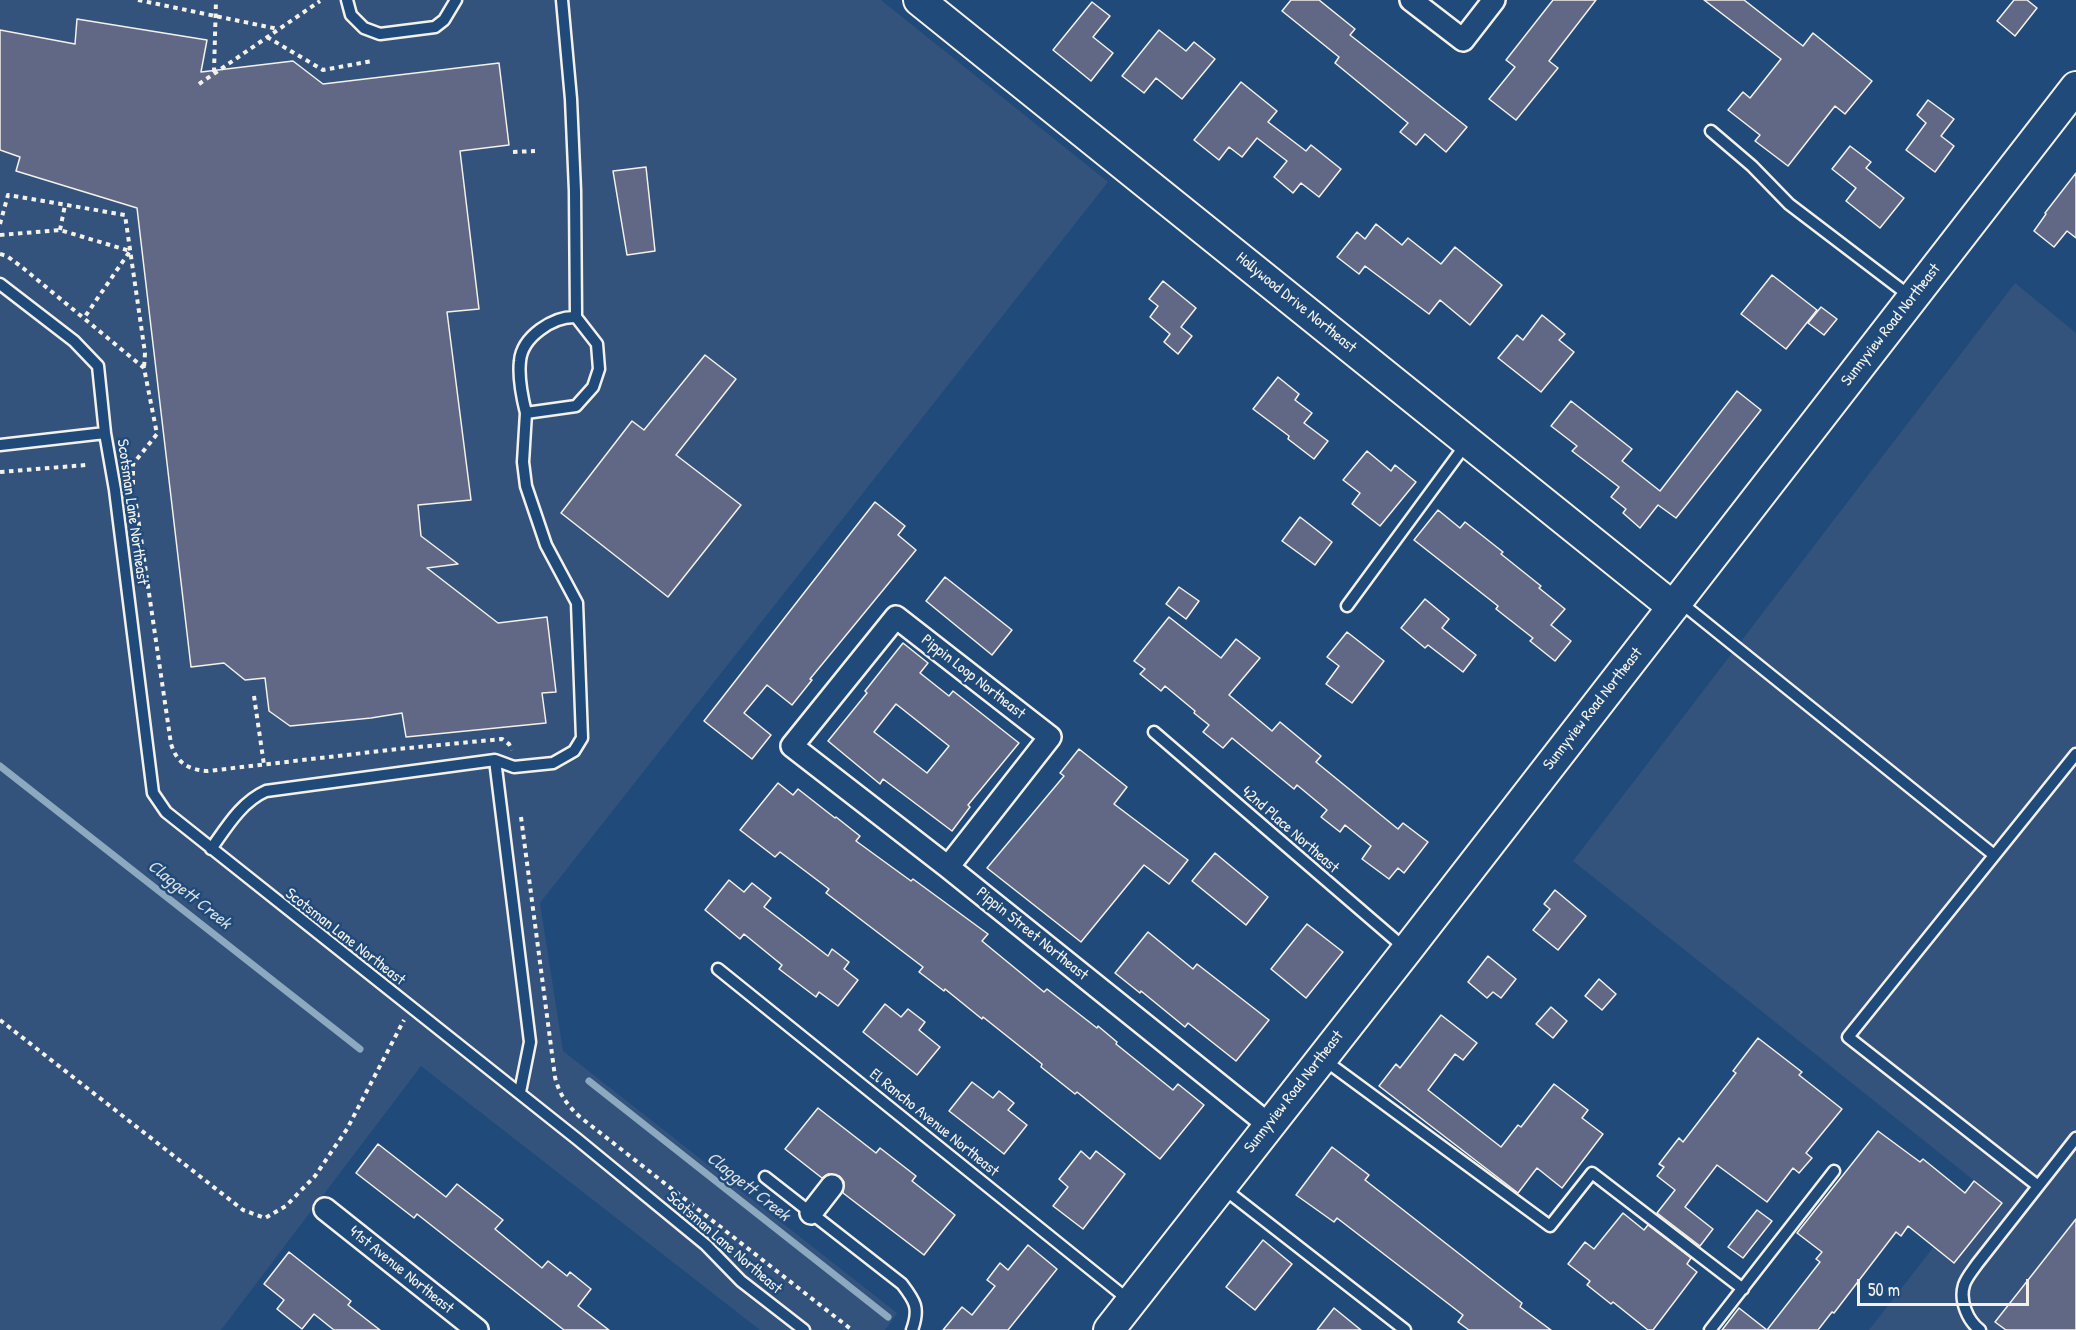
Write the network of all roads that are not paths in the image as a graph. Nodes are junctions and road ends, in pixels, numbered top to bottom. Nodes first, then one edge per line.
1 (347, 0) edge
2 (456, 0) edge
3 (562, 0) edge
4 (919, 0) edge
5 (1412, 0) edge
6 (1494, 0) edge
7 (2076, 87) edge
8 (1711, 131) dead end
9 (0, 284) edge
10 (1912, 298) junction
11 (576, 317) junction
12 (526, 413) junction
13 (105, 433) junction
14 (1468, 442) junction
15 (0, 445) edge
16 (1675, 603) junction
17 (1347, 606) dead end
18 (1154, 732) dead end
19 (792, 746) joint
20 (2076, 754) edge
21 (495, 760) junction
22 (211, 849) junction
23 (1994, 855) junction
24 (948, 867) junction
25 (1407, 950) junction
26 (718, 969) dead end
27 (1321, 1058) junction
28 (520, 1092) junction
29 (1269, 1125) junction
30 (2076, 1138) edge
31 (1834, 1171) dead end
32 (765, 1177) dead end
33 (832, 1186) dead end
34 (1220, 1186) junction
35 (2038, 1186) junction
36 (325, 1209) dead end
37 (811, 1213) junction
38 (1743, 1289) junction
39 (1131, 1301) junction
40 (477, 1330) edge
41 (804, 1330) edge
42 (912, 1330) edge
43 (1108, 1330) edge
44 (1405, 1330) edge
45 (1710, 1330) edge
46 (1980, 1330) edge

1 - 2 lane
3 - 11 lane
4 - 14 main road, Hollywood Drive Northeast
5 - 6 street
7 - 10 main road, Sunnyview Road Northeast
8 - 10 lane
9 - 13 lane, Scotsman Lane Northeast
10 - 16 main road, Sunnyview Road Northeast
11 - 12 lane
11 - 12 lane
12 - 21 lane
13 - 15 lane
13 - 22 lane, Scotsman Lane Northeast
14 - 16 main road, Hollywood Drive Northeast
14 - 17 lane
16 - 23 lane
16 - 25 main road, Sunnyview Road Northeast
18 - 25 lane, 42nd Place Northeast
19 - 24 street, Pippin Street Northeast
19 - 24 street, Pippin Loop Northeast
20 - 23 lane
21 - 22 lane
21 - 28 lane
22 - 28 lane, Scotsman Lane Northeast
23 - 35 lane
24 - 29 street, Pippin Street Northeast
25 - 27 main road, Sunnyview Road Northeast
26 - 39 lane, El Rancho Avenue Northeast
27 - 29 main road, Sunnyview Road Northeast
27 - 38 lane
28 - 41 lane, Scotsman Lane Northeast
29 - 34 main road, Sunnyview Road Northeast
30 - 35 lane
31 - 38 lane
32 - 37 lane
33 - 37 street
34 - 39 main road, Sunnyview Road Northeast
34 - 44 lane
35 - 46 lane
36 - 40 street, 41st Avenue Northeast
37 - 42 lane
38 - 45 lane
39 - 43 main road, Sunnyview Road Northeast

